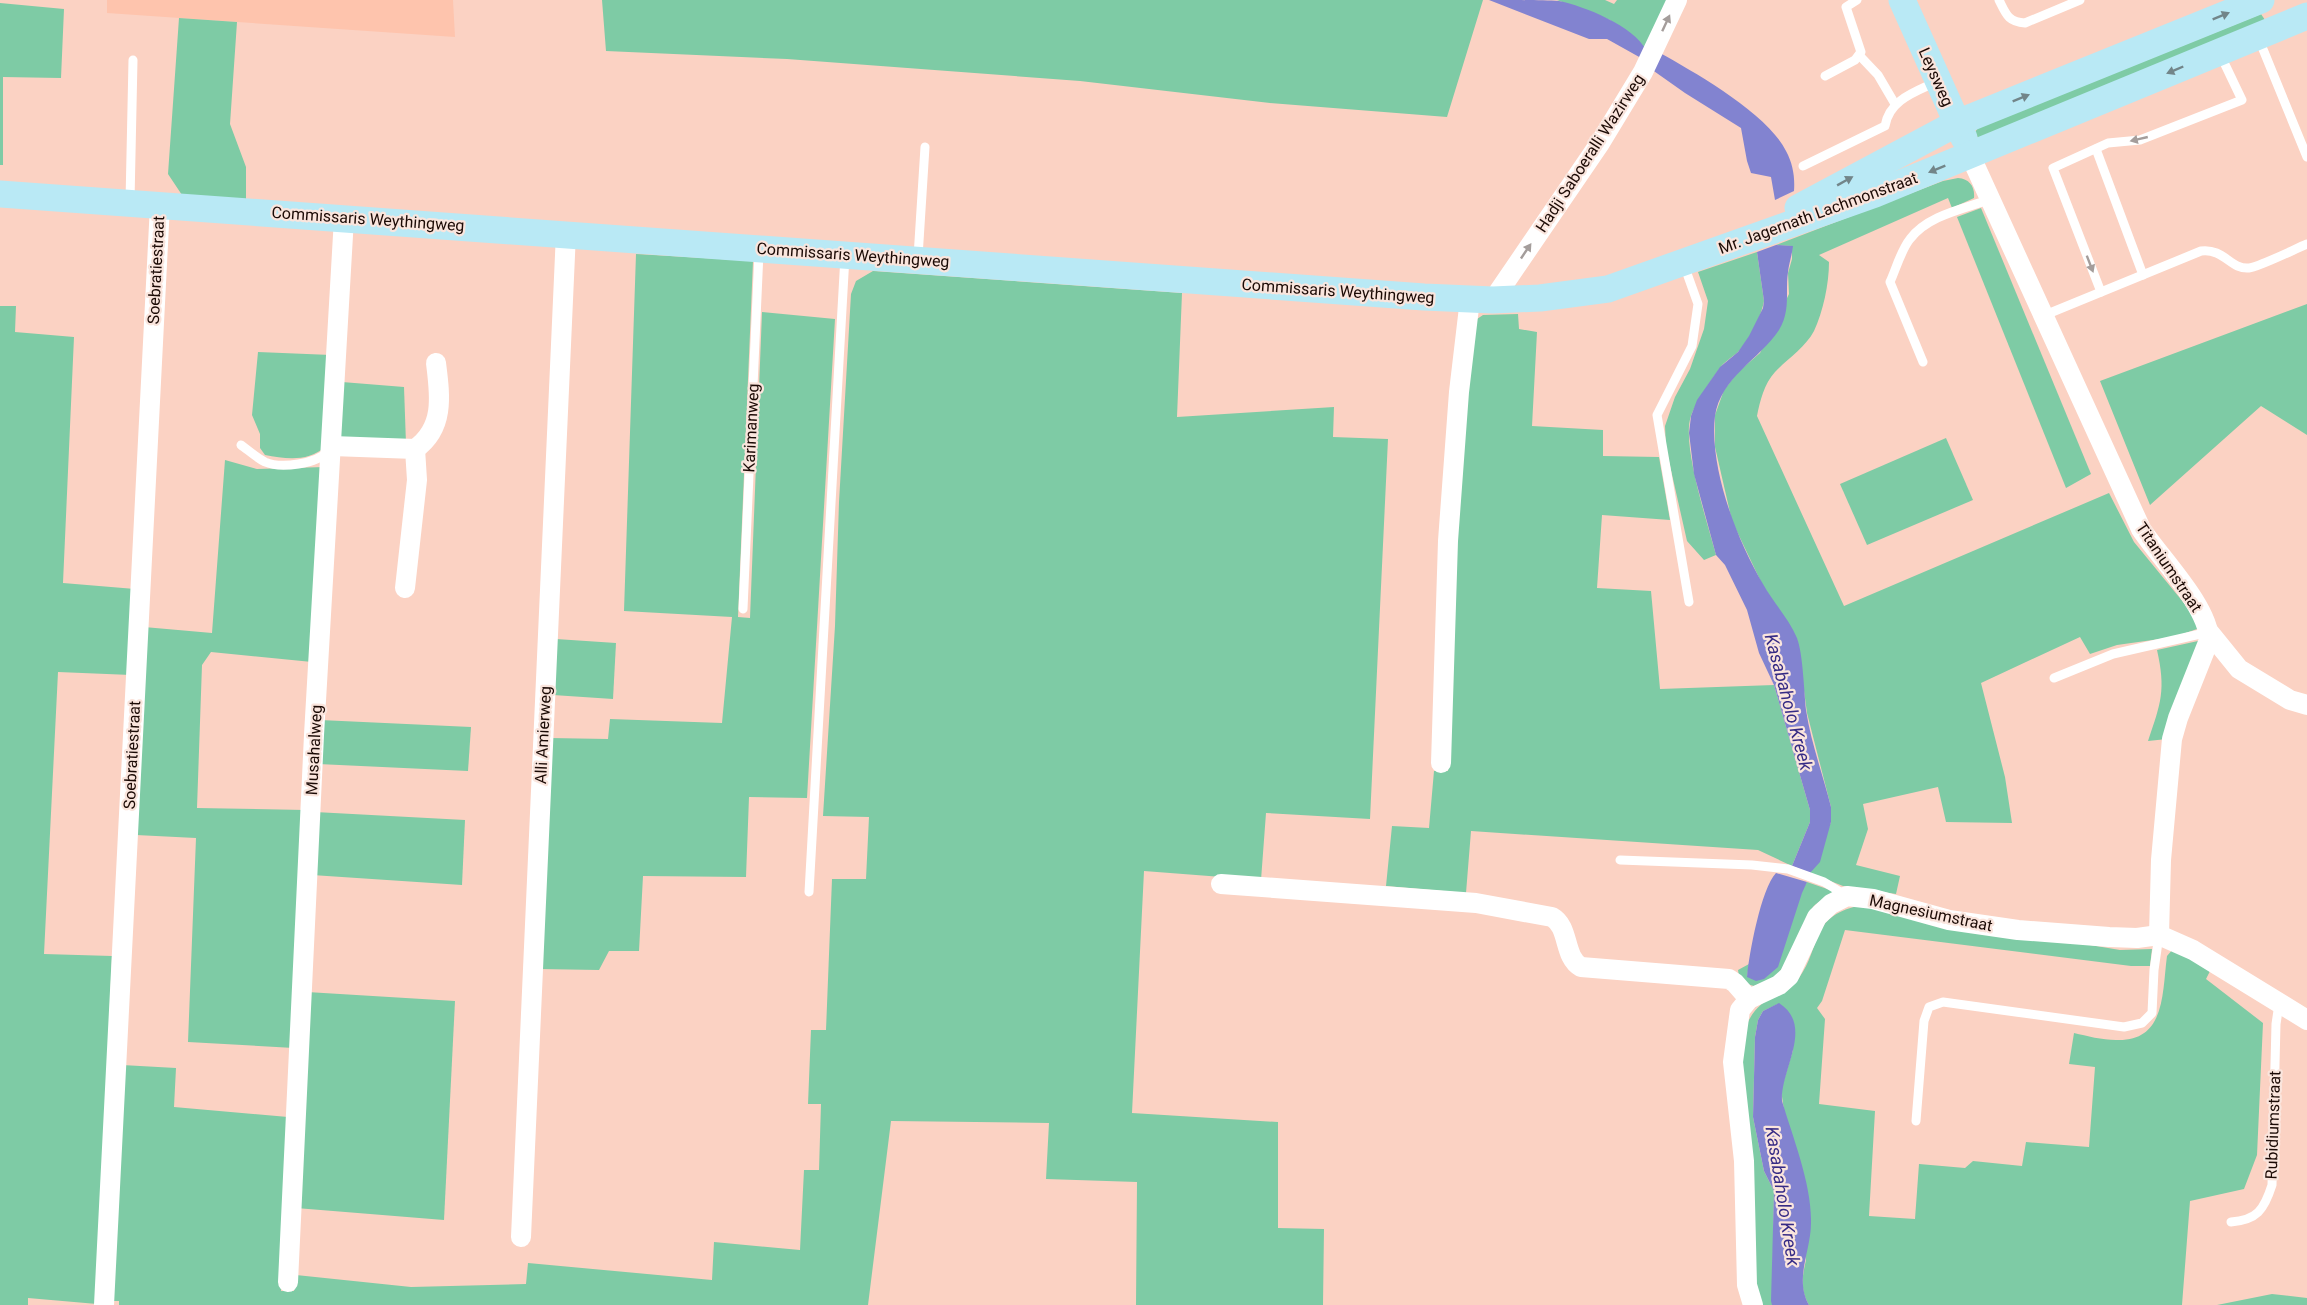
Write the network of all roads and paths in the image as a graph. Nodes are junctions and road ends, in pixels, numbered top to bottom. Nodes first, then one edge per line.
1 (1677, 0) edge
2 (1857, 0) edge
3 (1902, 0) edge
4 (2000, 0) edge
5 (2080, 0) edge
6 (2267, 16) edge
7 (2307, 16) edge
8 (2219, 52) junction
9 (1859, 55) junction
10 (133, 60) dead end
11 (1825, 76) dead end
12 (1938, 81) junction
13 (1895, 104) junction
14 (1957, 123) junction
15 (925, 147) dead end
16 (2096, 149) junction
17 (1970, 155) junction
18 (2307, 157) edge
19 (1803, 166) dead end
20 (0, 194) edge
21 (1991, 199) junction
22 (130, 203) junction
23 (160, 205) junction
24 (344, 218) junction
25 (566, 233) junction
26 (2307, 244) edge
27 (760, 247) junction
28 (845, 254) junction
29 (918, 260) junction
30 (1692, 260) junction
31 (2144, 275) junction
32 (2101, 292) junction
33 (1481, 300) junction
34 (2045, 315) junction
35 (1923, 362) dead end
36 (436, 363) dead end
37 (241, 445) dead end
38 (332, 446) junction
39 (415, 449) junction
40 (405, 588) dead end
41 (1689, 602) dead end
42 (743, 609) dead end
43 (2209, 632) junction
44 (2054, 678) dead end
45 (2307, 705) edge
46 (1441, 763) dead end
47 (1620, 860) dead end
48 (1221, 884) dead end
49 (809, 892) dead end
50 (1847, 896) junction
51 (2159, 935) junction
52 (1749, 999) junction
53 (2279, 1004) junction
54 (2307, 1020) edge
55 (1916, 1121) dead end
56 (2231, 1222) dead end
57 (521, 1238) dead end
58 (288, 1282) dead end
59 (104, 1305) edge
60 (1753, 1305) edge

33 -> 1 street, Hadji Saboeralli Wazirweg
2 - 9 lane
3 - 12 main road, Leysweg
4 - 5 lane
6 - 7 main road, Mr. Jagernath Lachmonstraat
6 - 8 main road, Mr. Jagernath Lachmonstraat
14 -> 6 main road, Mr. Jagernath Lachmonstraat
6 - 18 lane
8 -> 16 lane
8 -> 17 main road, Mr. Jagernath Lachmonstraat
9 - 11 lane
9 - 13 lane
10 - 22 lane
12 - 13 lane
12 - 14 main road, Leysweg
13 - 19 lane
14 - 17 main road, Leysweg
30 -> 14 main road, Mr. Jagernath Lachmonstraat
15 - 29 lane
16 - 31 lane
16 -> 32 lane
17 - 21 street, Titaniumstraat
17 -> 30 main road, Mr. Jagernath Lachmonstraat
20 - 22 main road, Commissaris Weythingweg
21 - 34 street, Titaniumstraat
21 - 35 lane
22 - 23 main road, Commissaris Weythingweg
23 - 24 main road, Commissaris Weythingweg
23 - 59 street, Soebratiestraat
24 - 25 main road, Commissaris Weythingweg
24 - 38 street, Musahalweg
25 - 27 main road, Commissaris Weythingweg
25 - 57 street, Alli Amierweg
26 - 31 lane
27 - 28 main road, Commissaris Weythingweg
27 - 42 lane, Karimanweg
28 - 29 main road, Commissaris Weythingweg
28 - 49 lane
29 - 33 main road, Commissaris Weythingweg
30 - 33 main road, Commissaris Weythingweg
30 - 41 lane
31 - 32 lane
32 - 34 lane
33 - 46 street
34 - 43 street, Titaniumstraat
36 - 39 street
37 - 38 lane
38 - 39 street
38 - 58 street, Musahalweg
39 - 40 street
43 - 44 lane
43 - 45 street
43 - 51 street, Titaniumstraat
47 - 50 lane
48 - 52 street
50 - 51 street, Magnesiumstraat
50 - 52 street, Magnesiumstraat
51 - 53 street, Magnesiumstraat
51 - 55 lane
52 - 60 street
53 - 54 street, Magnesiumstraat
53 - 56 lane, Rubidiumstraat

